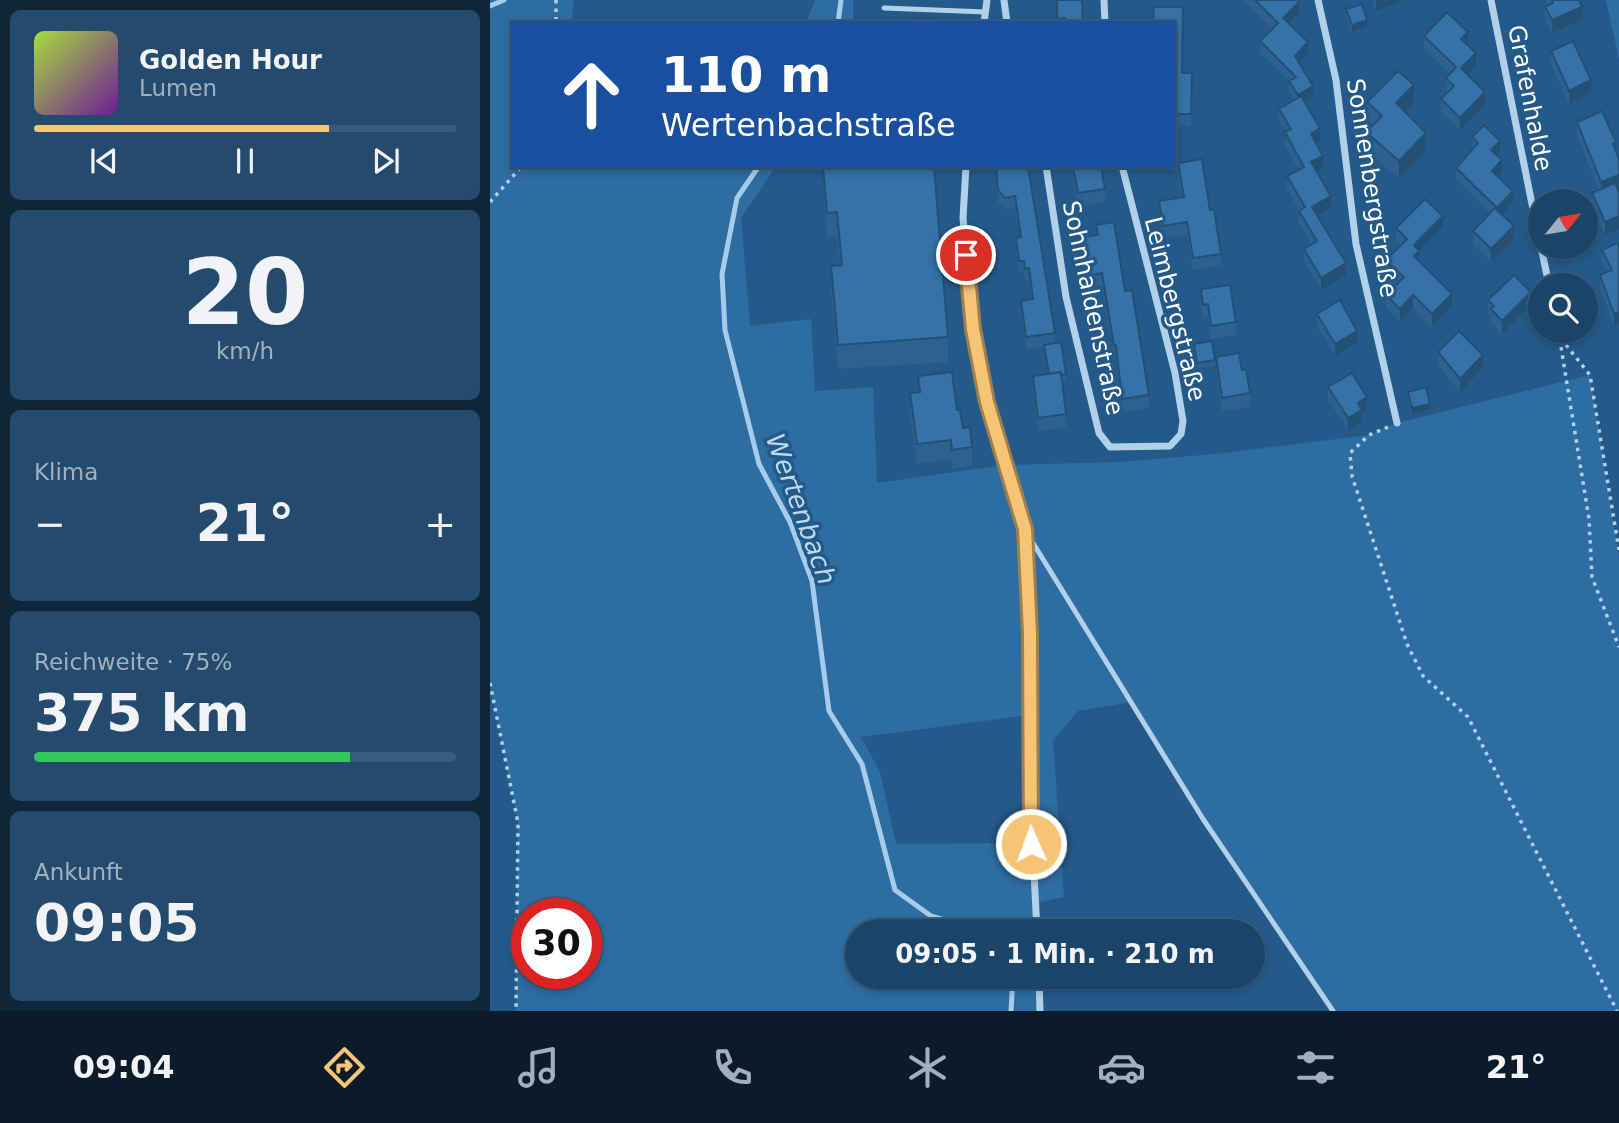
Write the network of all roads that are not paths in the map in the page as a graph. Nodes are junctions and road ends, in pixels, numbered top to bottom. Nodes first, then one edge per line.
1 (987, 0) edge
2 (1004, 0) edge
3 (1104, 0) edge
4 (1318, 0) edge
5 (1490, 0) edge
6 (884, 8) dead end
7 (986, 12) junction
8 (984, 21) edge
9 (1007, 21) edge
10 (1105, 21) edge
11 (966, 168) edge
12 (1046, 168) edge
13 (1123, 168) edge
14 (1529, 189) edge
15 (1397, 424) road end
16 (1117, 449) joint
17 (1025, 529) junction
18 (1036, 919) edge
19 (1039, 989) edge
20 (1040, 1011) edge
21 (1332, 1011) edge

1 - 7 street
2 - 9 street
3 - 10 street
4 - 15 street, Sonnenbergstraße
5 - 14 street, Grafenhalde
6 - 7 lane
7 - 8 street
11 - 17 street
12 - 16 street, Sohnhaldenstraße
13 - 16 street, Leimbergstraße
17 - 18 street
17 - 21 lane
19 - 20 street

